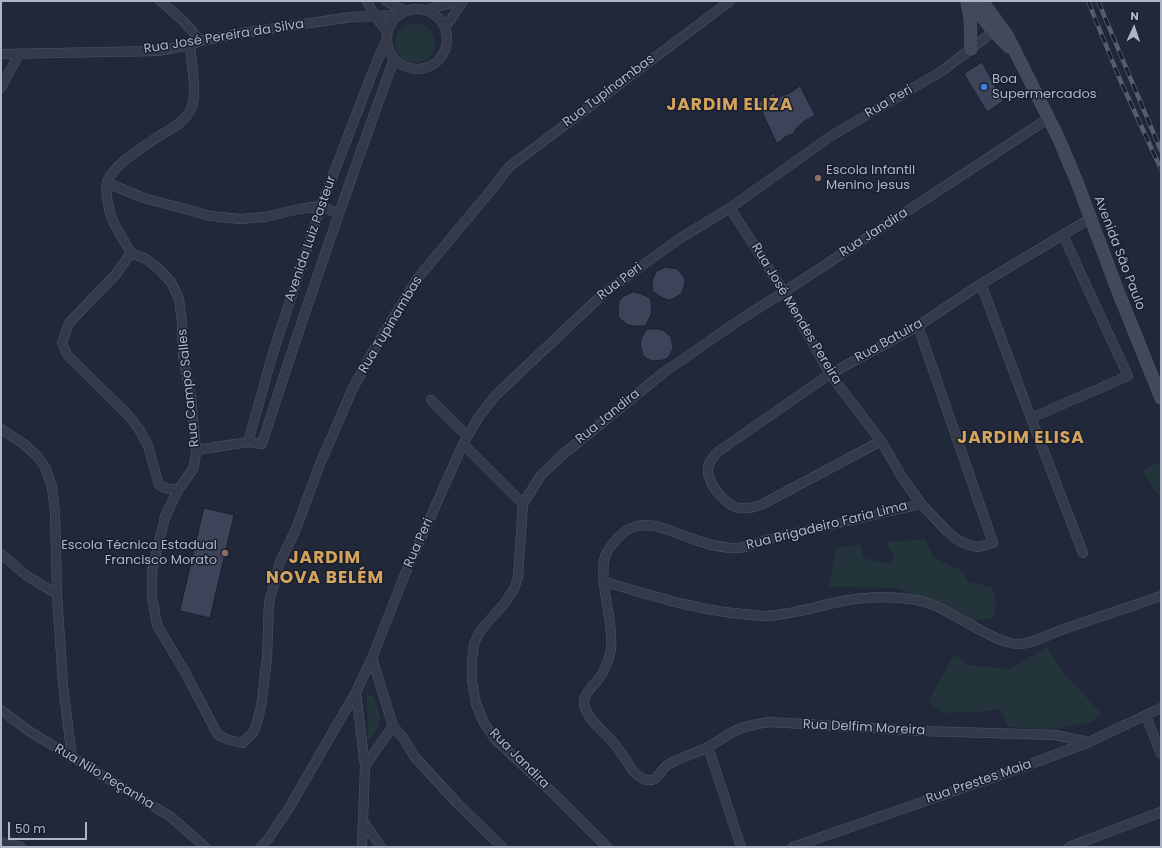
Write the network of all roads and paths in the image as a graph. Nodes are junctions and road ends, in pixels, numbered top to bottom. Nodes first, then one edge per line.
1 (160, 1) edge
2 (367, 1) edge
3 (386, 1) edge
4 (459, 1) edge
5 (463, 1) edge
6 (730, 1) edge
7 (968, 1) edge
8 (982, 1) edge
9 (426, 10) junction
10 (402, 13) junction
11 (375, 16) junction
12 (445, 28) junction
13 (997, 29) junction
14 (387, 36) junction
15 (200, 41) junction
16 (190, 45) junction
17 (971, 49) junction
18 (1, 54) edge
19 (19, 54) junction
20 (394, 59) junction
21 (1, 88) edge
22 (1049, 118) junction
23 (107, 183) junction
24 (320, 206) junction
25 (730, 208) junction
26 (339, 214) junction
27 (1091, 218) junction
28 (1063, 235) junction
29 (132, 253) junction
30 (981, 284) junction
31 (784, 292) junction
32 (918, 326) junction
33 (830, 374) junction
34 (1161, 398) edge
35 (431, 400) dead end
36 (1031, 418) junction
37 (1, 429) edge
38 (465, 440) junction
39 (881, 441) junction
40 (248, 442) junction
41 (196, 450) junction
42 (178, 490) junction
43 (523, 504) junction
44 (921, 504) junction
45 (1083, 553) dead end
46 (1, 554) edge
47 (605, 582) junction
48 (57, 594) junction
49 (1161, 596) edge
50 (372, 658) junction
51 (356, 692) junction
52 (1161, 708) edge
53 (1, 710) edge
54 (1146, 716) junction
55 (393, 726) junction
56 (1089, 742) junction
57 (242, 743) joint
58 (708, 747) junction
59 (1161, 754) edge
60 (72, 758) junction
61 (365, 766) junction
62 (654, 779) joint
63 (1161, 812) edge
64 (364, 822) junction
65 (1, 842) edge
66 (21, 847) edge
67 (206, 847) edge
68 (261, 847) edge
69 (362, 847) edge
70 (381, 847) edge
71 (502, 847) edge
72 (607, 847) edge
73 (741, 847) edge
74 (793, 847) edge
75 (1069, 847) edge

1 - 15 street
2 - 11 street
3 - 10 street
4 - 9 street
5 - 12 street
6 - 57 street, Rua Tupinambas
7 - 13 main road
7 - 17 main road
8 - 13 main road
9 - 10 street
9 - 12 street
10 - 11 street, Rua José Pereira da Silva
10 - 14 street
11 - 14 street
11 - 15 street, Rua José Pereira da Silva
12 - 20 street
13 - 17 street, Rua Peri
13 - 22 main road, Avenida São Paulo
14 - 20 street
14 - 24 street, Avenida Luiz Pasteur
15 - 16 street, Rua José Pereira da Silva
16 - 19 street, Rua José Pereira da Silva
16 - 23 street
17 - 25 street, Rua Peri
18 - 19 street, Rua José Pereira da Silva
19 - 21 street
20 - 26 street, Avenida Luiz Pasteur
22 - 27 main road, Avenida São Paulo
22 - 31 street, Rua Jandira
23 - 24 street
23 - 29 street
24 - 26 street
24 - 40 street, Avenida Luiz Pasteur
25 - 31 street, Rua José Mendes Pereira
25 - 38 street, Rua Peri
26 - 40 street, Avenida Luiz Pasteur
27 - 28 street, Rua Batuira
27 - 34 main road, Avenida São Paulo
28 - 30 street, Rua Batuira
28 - 36 street
29 - 41 street, Rua Campo Salles
29 - 42 street
30 - 32 street, Rua Batuira
30 - 36 street
31 - 33 street, Rua José Mendes Pereira
31 - 43 street, Rua Jandira
32 - 33 street, Rua Batuira
32 - 44 street, Rua José Mendes Pereira
33 - 39 street, Rua José Mendes Pereira
33 - 39 street, Rua Batuira
35 - 38 street
36 - 45 street
37 - 48 street
38 - 43 street
38 - 50 street, Rua Peri
39 - 44 street, Rua José Mendes Pereira
40 - 41 street
41 - 42 street, Rua Campo Salles
42 - 57 street, Rua Campo Salles
43 - 72 street, Rua Jandira
44 - 47 street, Rua Brigadeiro Faria Lima
46 - 48 street
47 - 49 street
47 - 62 street, Rua Brigadeiro Faria Lima
48 - 60 street
50 - 51 street
50 - 55 street
51 - 61 street
51 - 68 street
52 - 54 street, Rua Prestes Maia
53 - 60 street, Rua Nilo Peçanha
54 - 56 street, Rua Prestes Maia
54 - 59 street
55 - 61 street
55 - 71 street
56 - 58 street, Rua Delfim Moreira
56 - 74 street, Rua Prestes Maia
58 - 62 street, Rua Delfim Moreira
58 - 73 street
60 - 67 street, Rua Nilo Peçanha
61 - 64 street
63 - 75 street
64 - 69 street
64 - 70 street
65 - 66 street

